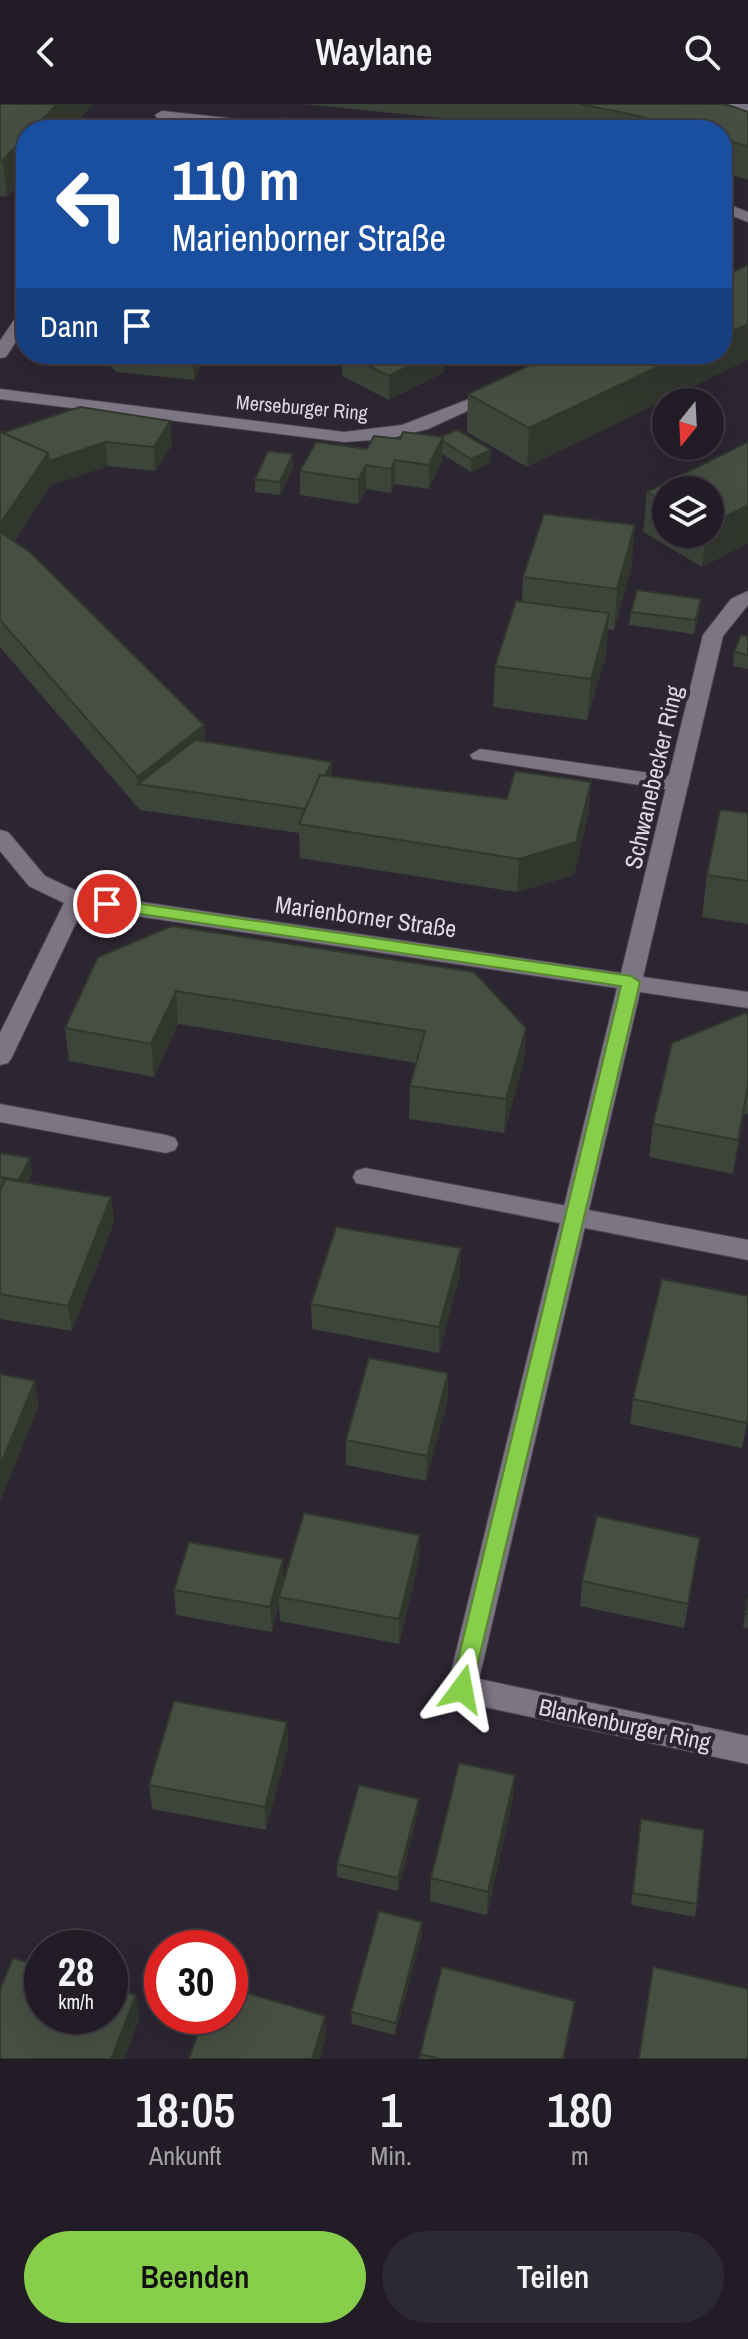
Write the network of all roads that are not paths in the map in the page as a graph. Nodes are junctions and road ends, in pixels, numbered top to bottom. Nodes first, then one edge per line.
1 (736, 104) edge
2 (748, 107) edge
3 (166, 109) edge
4 (238, 120) edge
5 (16, 329) edge
6 (0, 353) edge
7 (516, 385) edge
8 (0, 394) edge
9 (748, 597) edge
10 (480, 755) dead end
11 (678, 784) junction
12 (0, 837) edge
13 (76, 900) junction
14 (631, 982) junction
15 (748, 1000) edge
16 (0, 1057) edge
17 (0, 1113) edge
18 (166, 1144) dead end
19 (365, 1177) dead end
20 (575, 1217) junction
21 (748, 1250) edge
22 (748, 1750) edge

1 - 2 street
3 - 4 street
5 - 6 street
7 - 8 street, Merseburger Ring
9 - 11 street, Schwanebecker Ring
10 - 11 street
11 - 14 street, Schwanebecker Ring
12 - 13 street, Marienborner Straße
13 - 14 street, Marienborner Straße
13 - 16 street
14 - 15 street, Marienborner Straße
14 - 20 street, Blankenburger Ring
17 - 18 street
19 - 20 street
20 - 21 street
20 - 22 street, Blankenburger Ring

